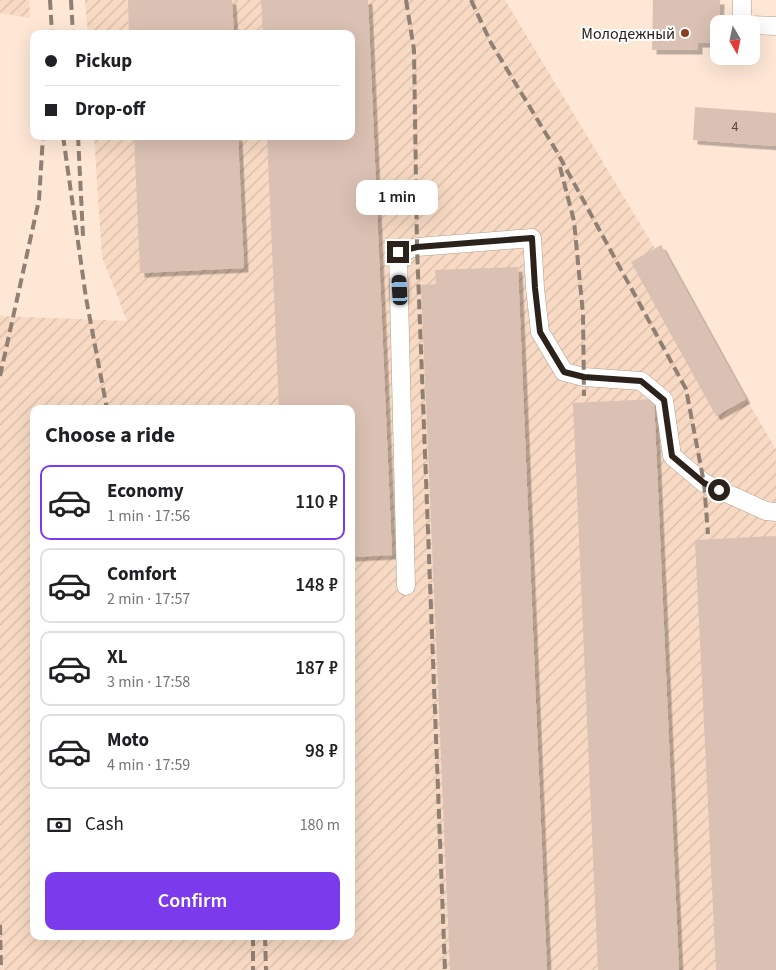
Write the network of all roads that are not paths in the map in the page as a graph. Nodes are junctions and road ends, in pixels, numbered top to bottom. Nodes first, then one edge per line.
1 (742, 0) edge
2 (742, 15) edge
3 (760, 26) edge
4 (776, 26) edge
5 (776, 512) edge
6 (406, 586) dead end

1 - 2 lane
3 - 4 lane
5 - 6 lane

